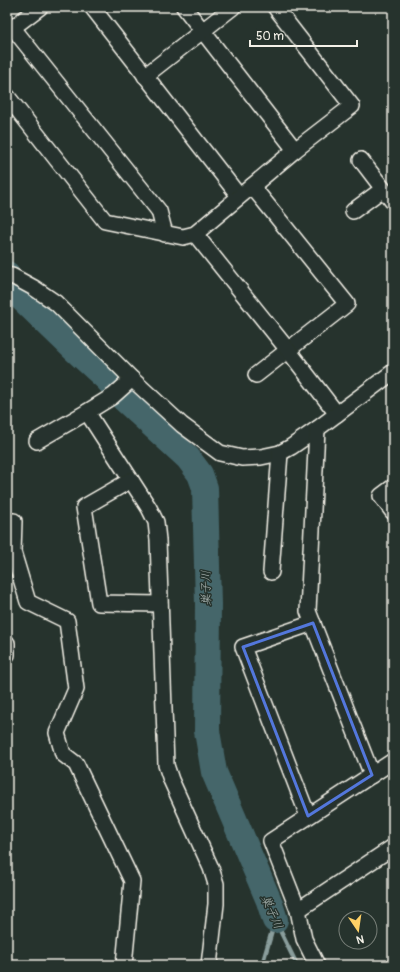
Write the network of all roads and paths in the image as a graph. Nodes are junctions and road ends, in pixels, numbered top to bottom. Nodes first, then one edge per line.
1 (40, 7) edge
2 (92, 7) edge
3 (184, 7) edge
4 (233, 7) edge
5 (275, 7) edge
6 (10, 30) edge
7 (202, 31) junction
8 (145, 76) junction
9 (7, 96) edge
10 (295, 150) junction
11 (361, 160) dead end
12 (252, 186) junction
13 (383, 189) junction
14 (239, 196) junction
15 (393, 202) edge
16 (353, 211) dead end
17 (165, 234) junction
18 (195, 234) junction
19 (9, 276) edge
20 (288, 350) junction
21 (393, 372) edge
22 (256, 375) dead end
23 (128, 382) junction
24 (87, 412) junction
25 (337, 414) junction
26 (317, 429) junction
27 (37, 441) dead end
28 (280, 453) junction
29 (130, 480) junction
30 (393, 487) edge
31 (393, 512) edge
32 (7, 521) edge
33 (271, 572) dead end
34 (160, 604) junction
35 (313, 623) junction
36 (7, 643) edge
37 (7, 655) edge
38 (393, 761) edge
39 (372, 775) junction
40 (308, 816) junction
41 (393, 847) edge
42 (298, 910) junction
43 (124, 965) edge
44 (209, 965) edge
45 (317, 965) edge

1 - 6 street
2 - 8 street
3 - 7 street
4 - 7 street
5 - 10 street
6 - 17 street
7 - 8 street
7 - 10 street
8 - 14 street
9 - 17 street
10 - 12 street
11 - 13 street
12 - 14 street
12 - 20 street
13 - 15 street
13 - 16 street
14 - 18 street
17 - 18 street
18 - 20 street
19 - 23 street
20 - 22 street
20 - 25 street
21 - 25 street
23 - 24 street
23 - 28 street
24 - 27 street
24 - 29 street
25 - 26 street
26 - 28 street
26 - 35 street
28 - 33 street
29 - 34 street
29 - 34 street
30 - 31 street
32 - 43 street
34 - 44 street
35 - 39 street
35 - 40 street
36 - 37 street
38 - 39 street
39 - 40 street
40 - 42 street
41 - 42 street
42 - 45 street

